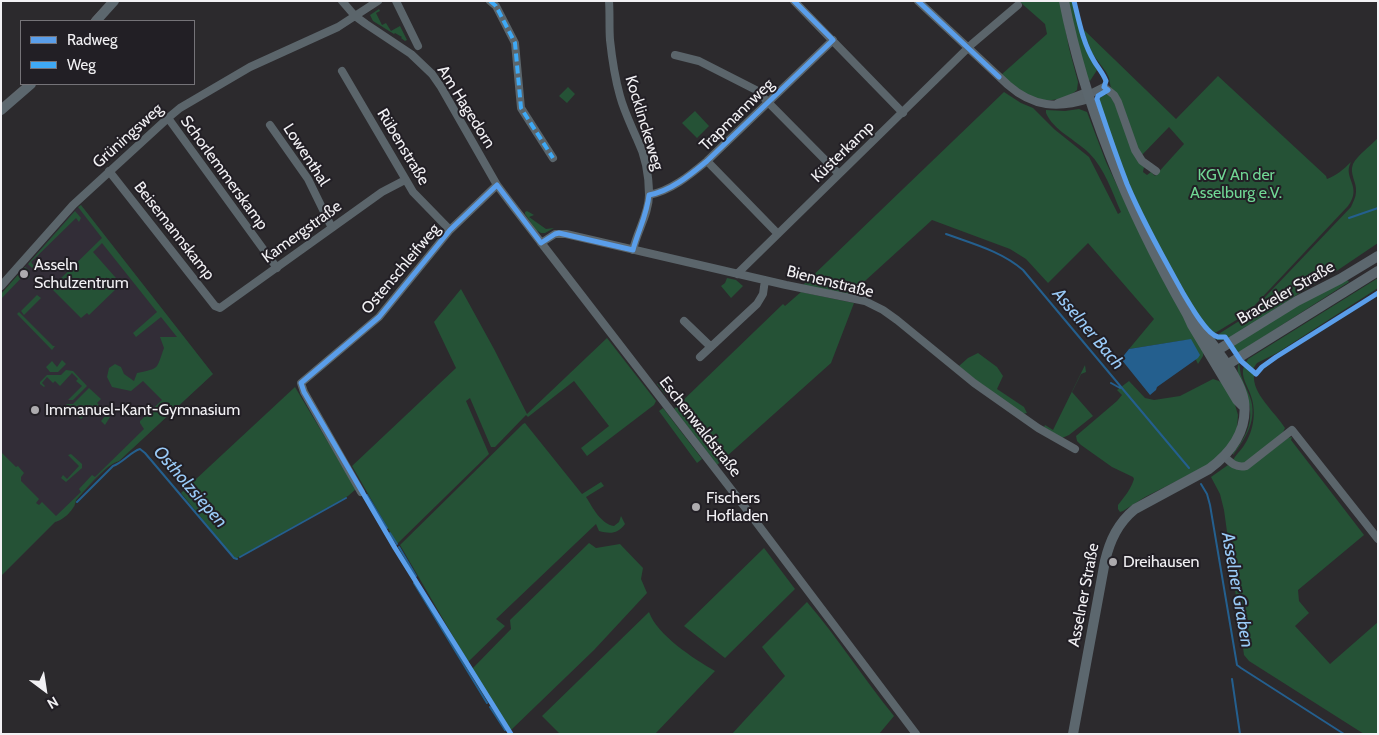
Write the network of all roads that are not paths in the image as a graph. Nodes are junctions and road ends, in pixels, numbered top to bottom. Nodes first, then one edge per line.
1 (114, 1) edge
2 (342, 1) edge
3 (378, 1) edge
4 (396, 1) edge
5 (490, 1) edge
6 (609, 1) edge
7 (794, 1) edge
8 (918, 1) edge
9 (1064, 1) edge
10 (1018, 5) dead end
11 (355, 16) junction
12 (97, 20) edge
13 (832, 40) junction
14 (418, 46) dead end
15 (968, 48) junction
16 (675, 54) dead end
17 (342, 71) dead end
18 (30, 85) edge
19 (1088, 95) junction
20 (768, 102) junction
21 (1, 110) edge
22 (903, 113) junction
23 (168, 118) junction
24 (270, 125) dead end
25 (553, 158) dead end
26 (707, 161) junction
27 (109, 171) junction
28 (1156, 172) dead end
29 (839, 174) junction
30 (405, 180) junction
31 (497, 185) junction
32 (649, 196) junction
33 (332, 228) junction
34 (450, 230) junction
35 (778, 234) junction
36 (541, 243) junction
37 (634, 250) junction
38 (1378, 256) edge
39 (277, 268) junction
40 (1378, 271) edge
41 (737, 274) junction
42 (765, 280) junction
43 (1, 286) edge
44 (217, 308) joint
45 (684, 321) dead end
46 (711, 347) junction
47 (1213, 353) junction
48 (700, 358) dead end
49 (1223, 368) junction
50 (1075, 449) dead end
51 (1225, 457) junction
52 (361, 492) dead end
53 (1378, 539) edge
54 (916, 734) edge
55 (1074, 734) edge

1 - 12 main road
2 - 11 street, Am Hagedorn
3 - 11 street
4 - 14 street
5 - 25 street
6 - 32 street, Kocklinckeweg
7 - 13 street
8 - 15 street
9 - 19 main road, Asselner Straße
10 - 15 street, Küsterkamp
11 - 23 street, Grüningsweg
11 - 31 street, Am Hagedorn
13 - 20 street, Trapmannweg
13 - 22 street
15 - 19 street
15 - 22 street, Küsterkamp
16 - 20 street
17 - 30 street, Rübenstraße
18 - 21 main road
19 - 28 street
19 - 47 main road, Asselner Straße
20 - 26 street, Trapmannweg
20 - 29 street
22 - 29 street, Küsterkamp
23 - 27 street, Grüningsweg
23 - 39 street, Schorlemmerskamp
24 - 33 street, Lowenthal
26 - 32 street, Trapmannweg
26 - 35 street
27 - 43 street, Grüningsweg
27 - 44 street, Beisemannskamp
29 - 35 street, Küsterkamp
30 - 33 street, Kamergstraße
30 - 34 street, Rübenstraße
31 - 34 street, Ostenschleifweg
31 - 36 street, Eschenwaldstraße
32 - 37 street, Kocklinckeweg
33 - 39 street, Kamergstraße
34 - 52 street, Ostenschleifweg
35 - 41 street, Küsterkamp
36 - 37 street, Bienenstraße
36 - 54 street, Eschenwaldstraße
37 - 41 street, Bienenstraße
38 - 47 main road, Brackeler Straße
39 - 44 street, Kamergstraße
40 - 49 main road, Brackeler Straße
41 - 42 street, Bienenstraße
42 - 46 street
42 - 50 street, Bienenstraße
45 - 46 street
46 - 48 street
47 - 49 main road, Asselner Straße
49 - 51 main road, Asselner Straße
51 - 53 street
51 - 55 main road, Asselner Straße

